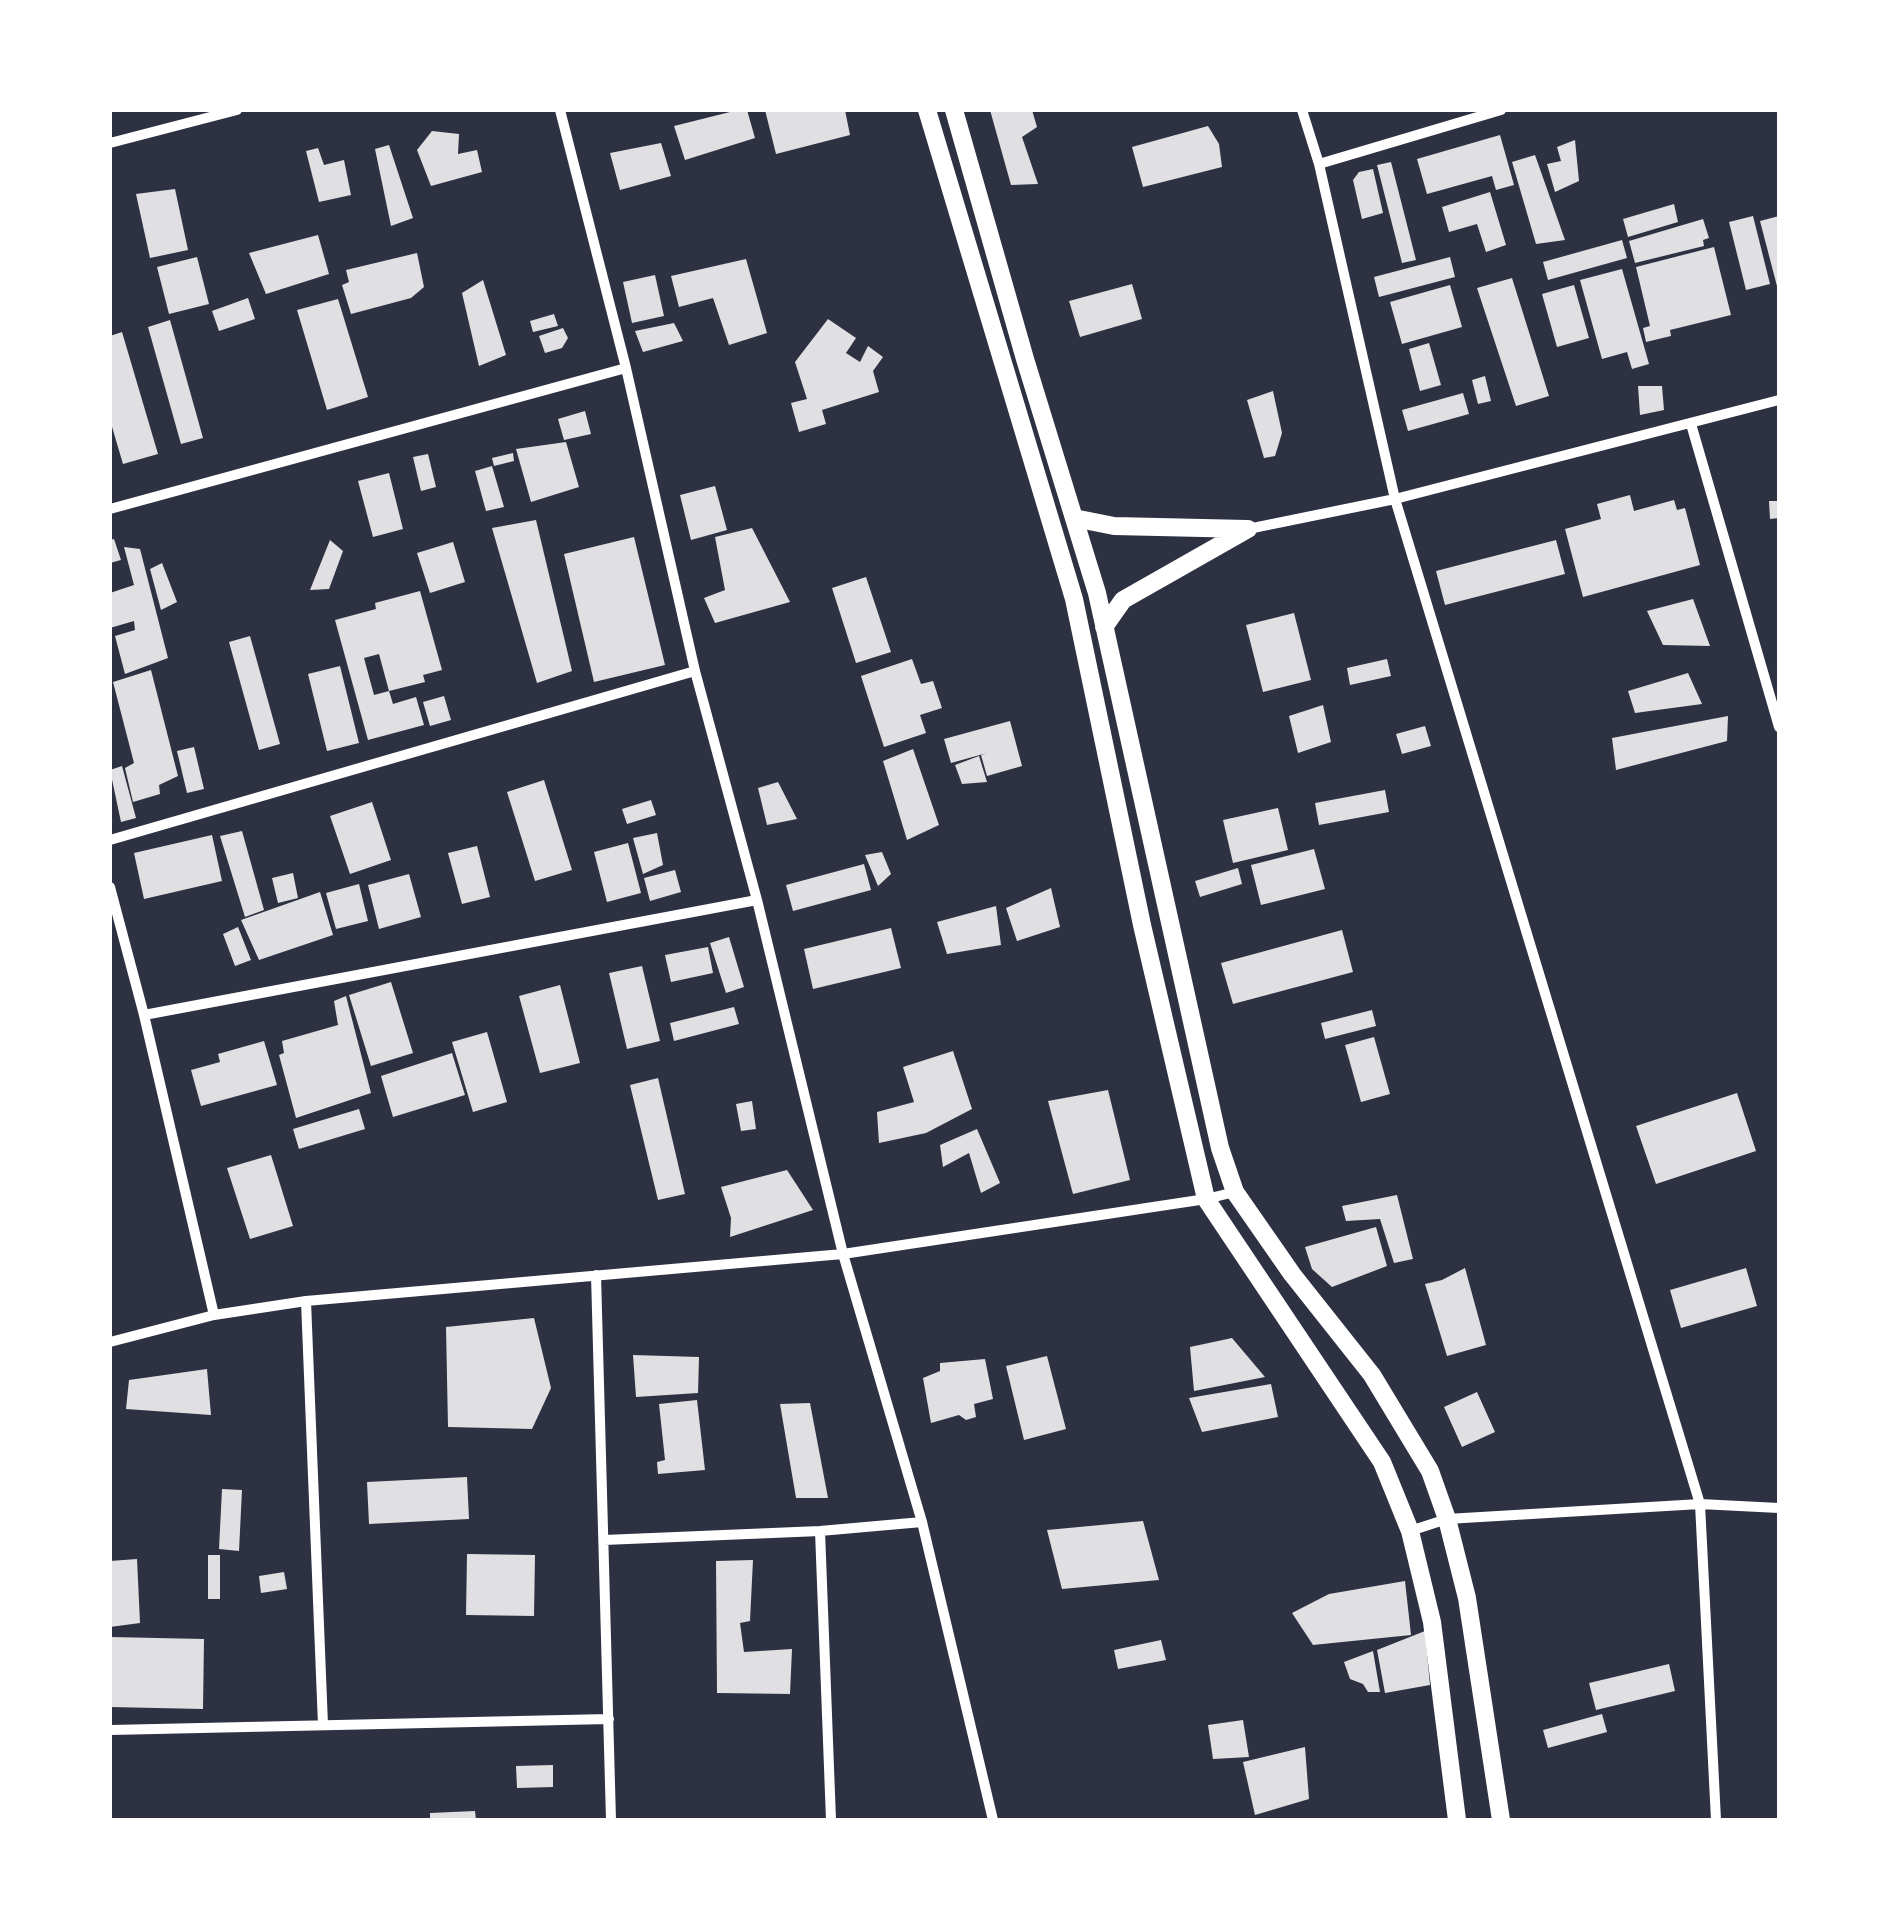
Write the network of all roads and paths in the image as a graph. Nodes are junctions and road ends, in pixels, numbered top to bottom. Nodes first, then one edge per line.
1 (238, 110) edge
2 (560, 110) edge
3 (927, 110) edge
4 (954, 110) edge
5 (1302, 110) edge
6 (1501, 110) edge
7 (110, 143) edge
8 (1318, 164) junction
9 (626, 368) junction
10 (1779, 400) edge
11 (1691, 424) junction
12 (1396, 499) junction
13 (110, 509) edge
14 (1074, 518) junction
15 (1248, 529) junction
16 (1097, 593) junction
17 (1074, 599) junction
18 (1104, 627) junction
19 (694, 671) junction
20 (1779, 727) edge
21 (110, 840) edge
22 (110, 888) edge
23 (757, 900) junction
24 (144, 1015) junction
25 (1235, 1192) junction
26 (1206, 1200) junction
27 (843, 1254) junction
28 (596, 1274) junction
29 (306, 1301) junction
30 (214, 1316) junction
31 (110, 1342) edge
32 (1700, 1504) junction
33 (1779, 1508) edge
34 (1447, 1519) junction
35 (922, 1522) junction
36 (820, 1531) junction
37 (1410, 1531) junction
38 (604, 1540) junction
39 (609, 1719) junction
40 (323, 1725) junction
41 (110, 1730) edge
42 (611, 1820) edge
43 (831, 1820) edge
44 (992, 1820) edge
45 (1457, 1820) edge
46 (1501, 1820) edge
47 (1716, 1820) edge

1 - 7 street
2 - 9 street
3 - 17 street
4 - 14 street
5 - 8 street
6 - 8 street
8 - 12 street
9 - 13 street
9 - 19 street
10 - 11 street
11 - 12 street
11 - 20 street
12 - 15 street
12 - 32 street
14 - 15 street
14 - 16 street
15 - 18 street
16 - 17 street
16 - 18 street
17 - 26 street
18 - 25 street
19 - 21 street
19 - 23 street
22 - 24 street
23 - 24 street
23 - 27 street
24 - 30 street
25 - 26 street
25 - 34 street
26 - 27 street
26 - 37 street
27 - 28 street
27 - 35 street
28 - 29 street
28 - 38 street
29 - 30 street
29 - 40 street
30 - 31 street
32 - 33 street
32 - 34 street
32 - 47 street
34 - 37 street
34 - 46 street
35 - 36 street
35 - 44 street
36 - 38 street
36 - 43 street
37 - 45 street
38 - 39 street
39 - 40 street
39 - 42 street
40 - 41 street

